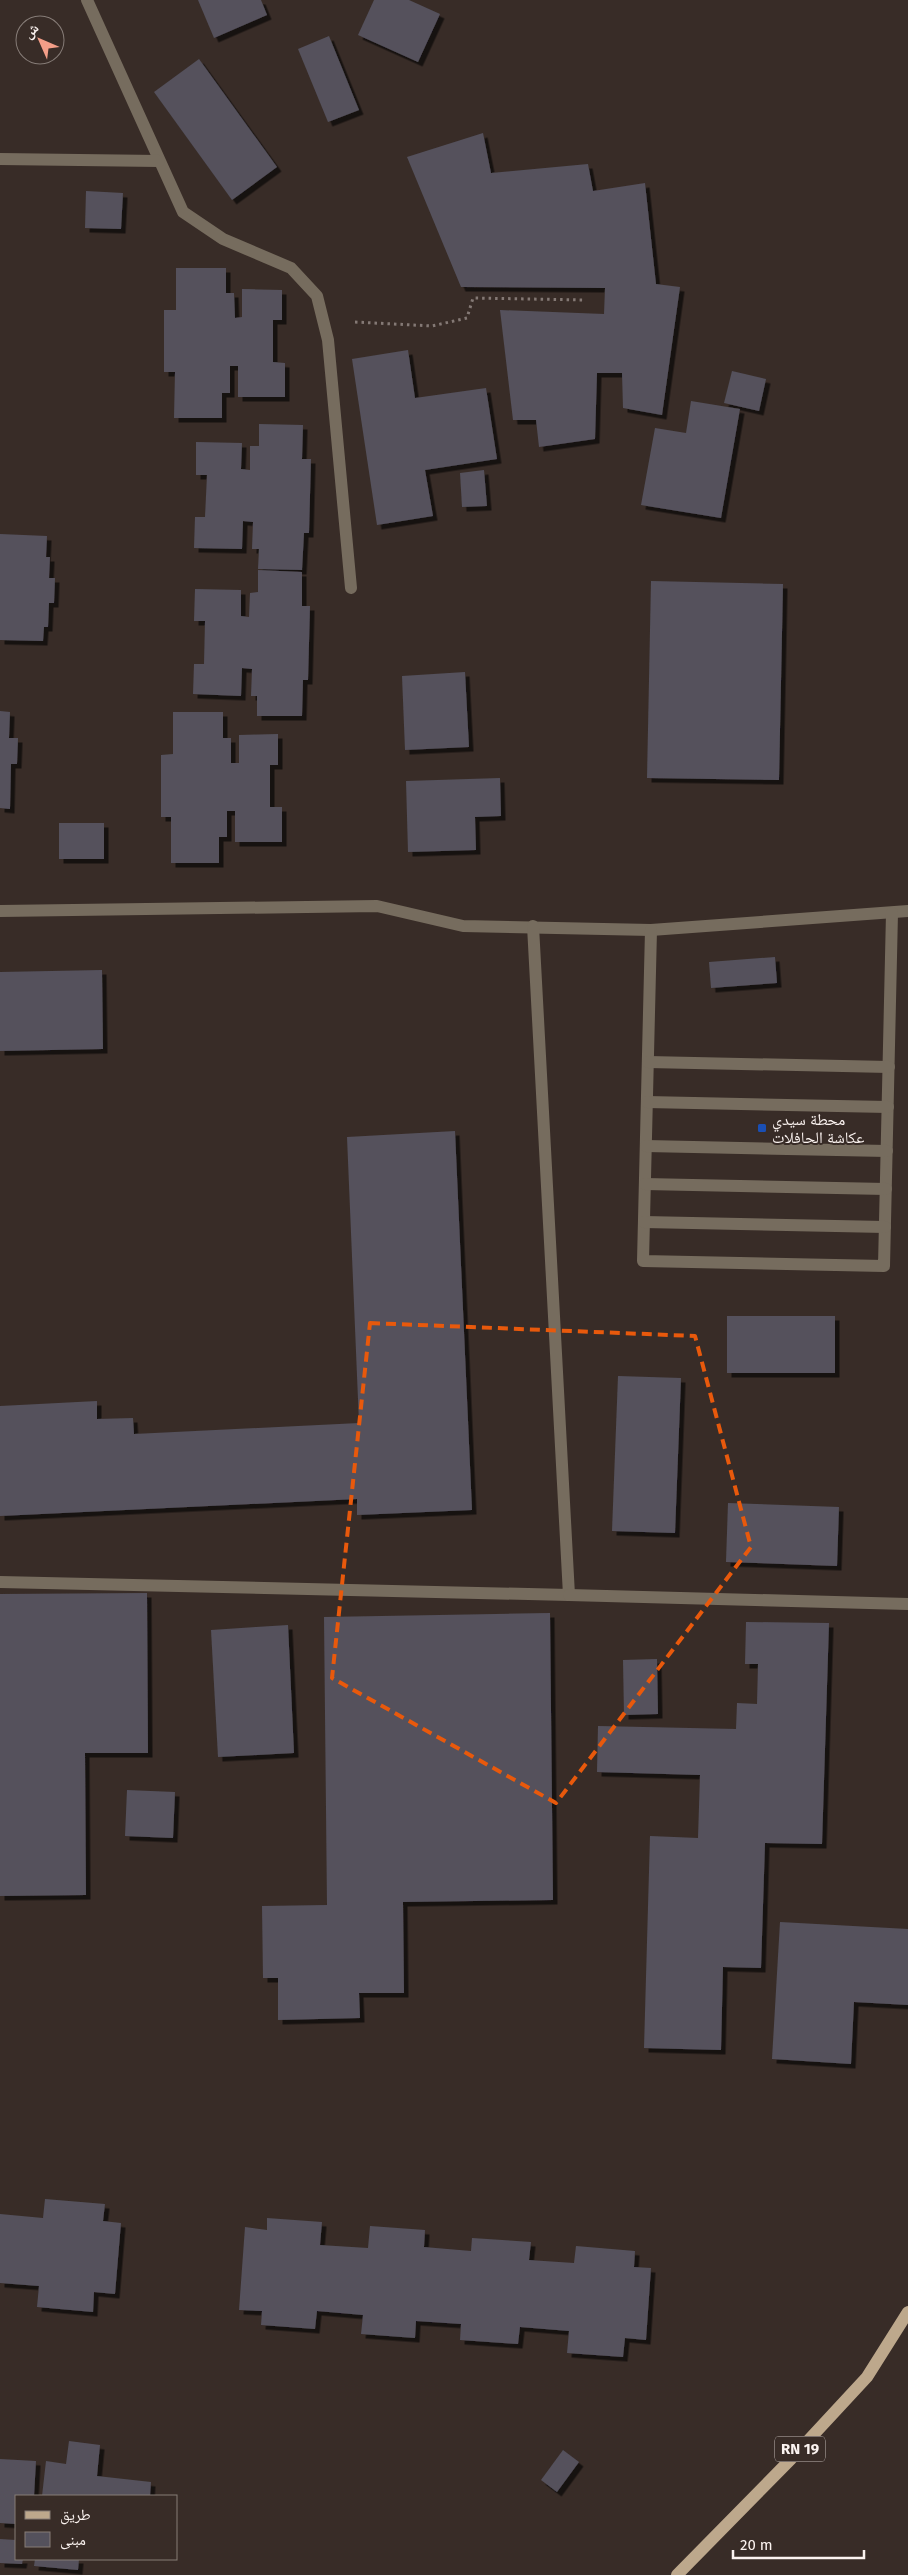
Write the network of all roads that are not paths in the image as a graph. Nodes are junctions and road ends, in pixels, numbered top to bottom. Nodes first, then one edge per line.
1 (87, 0) edge
2 (0, 158) edge
3 (159, 161) junction
4 (351, 588) dead end
5 (0, 911) edge
6 (908, 912) edge
7 (892, 913) junction
8 (533, 926) junction
9 (651, 930) junction
10 (648, 1062) junction
11 (889, 1067) junction
12 (647, 1102) junction
13 (888, 1107) junction
14 (646, 1146) junction
15 (887, 1151) junction
16 (645, 1184) junction
17 (886, 1189) junction
18 (644, 1222) junction
19 (885, 1227) junction
20 (0, 1582) edge
21 (569, 1595) junction
22 (908, 1604) edge
23 (908, 2312) edge
24 (677, 2575) edge

1 - 3 street
2 - 3 street
3 - 4 street
5 - 8 street
6 - 7 street
7 - 9 street
7 - 11 street
8 - 9 street
8 - 21 street
9 - 10 street
10 - 11 street
10 - 12 street
11 - 13 street
12 - 13 street
12 - 14 street
13 - 15 street
14 - 15 street
14 - 16 street
15 - 17 street
16 - 17 street
16 - 18 street
17 - 19 street
18 - 19 street
18 - 19 street
20 - 21 street
21 - 22 street
23 - 24 main road, RN 19

